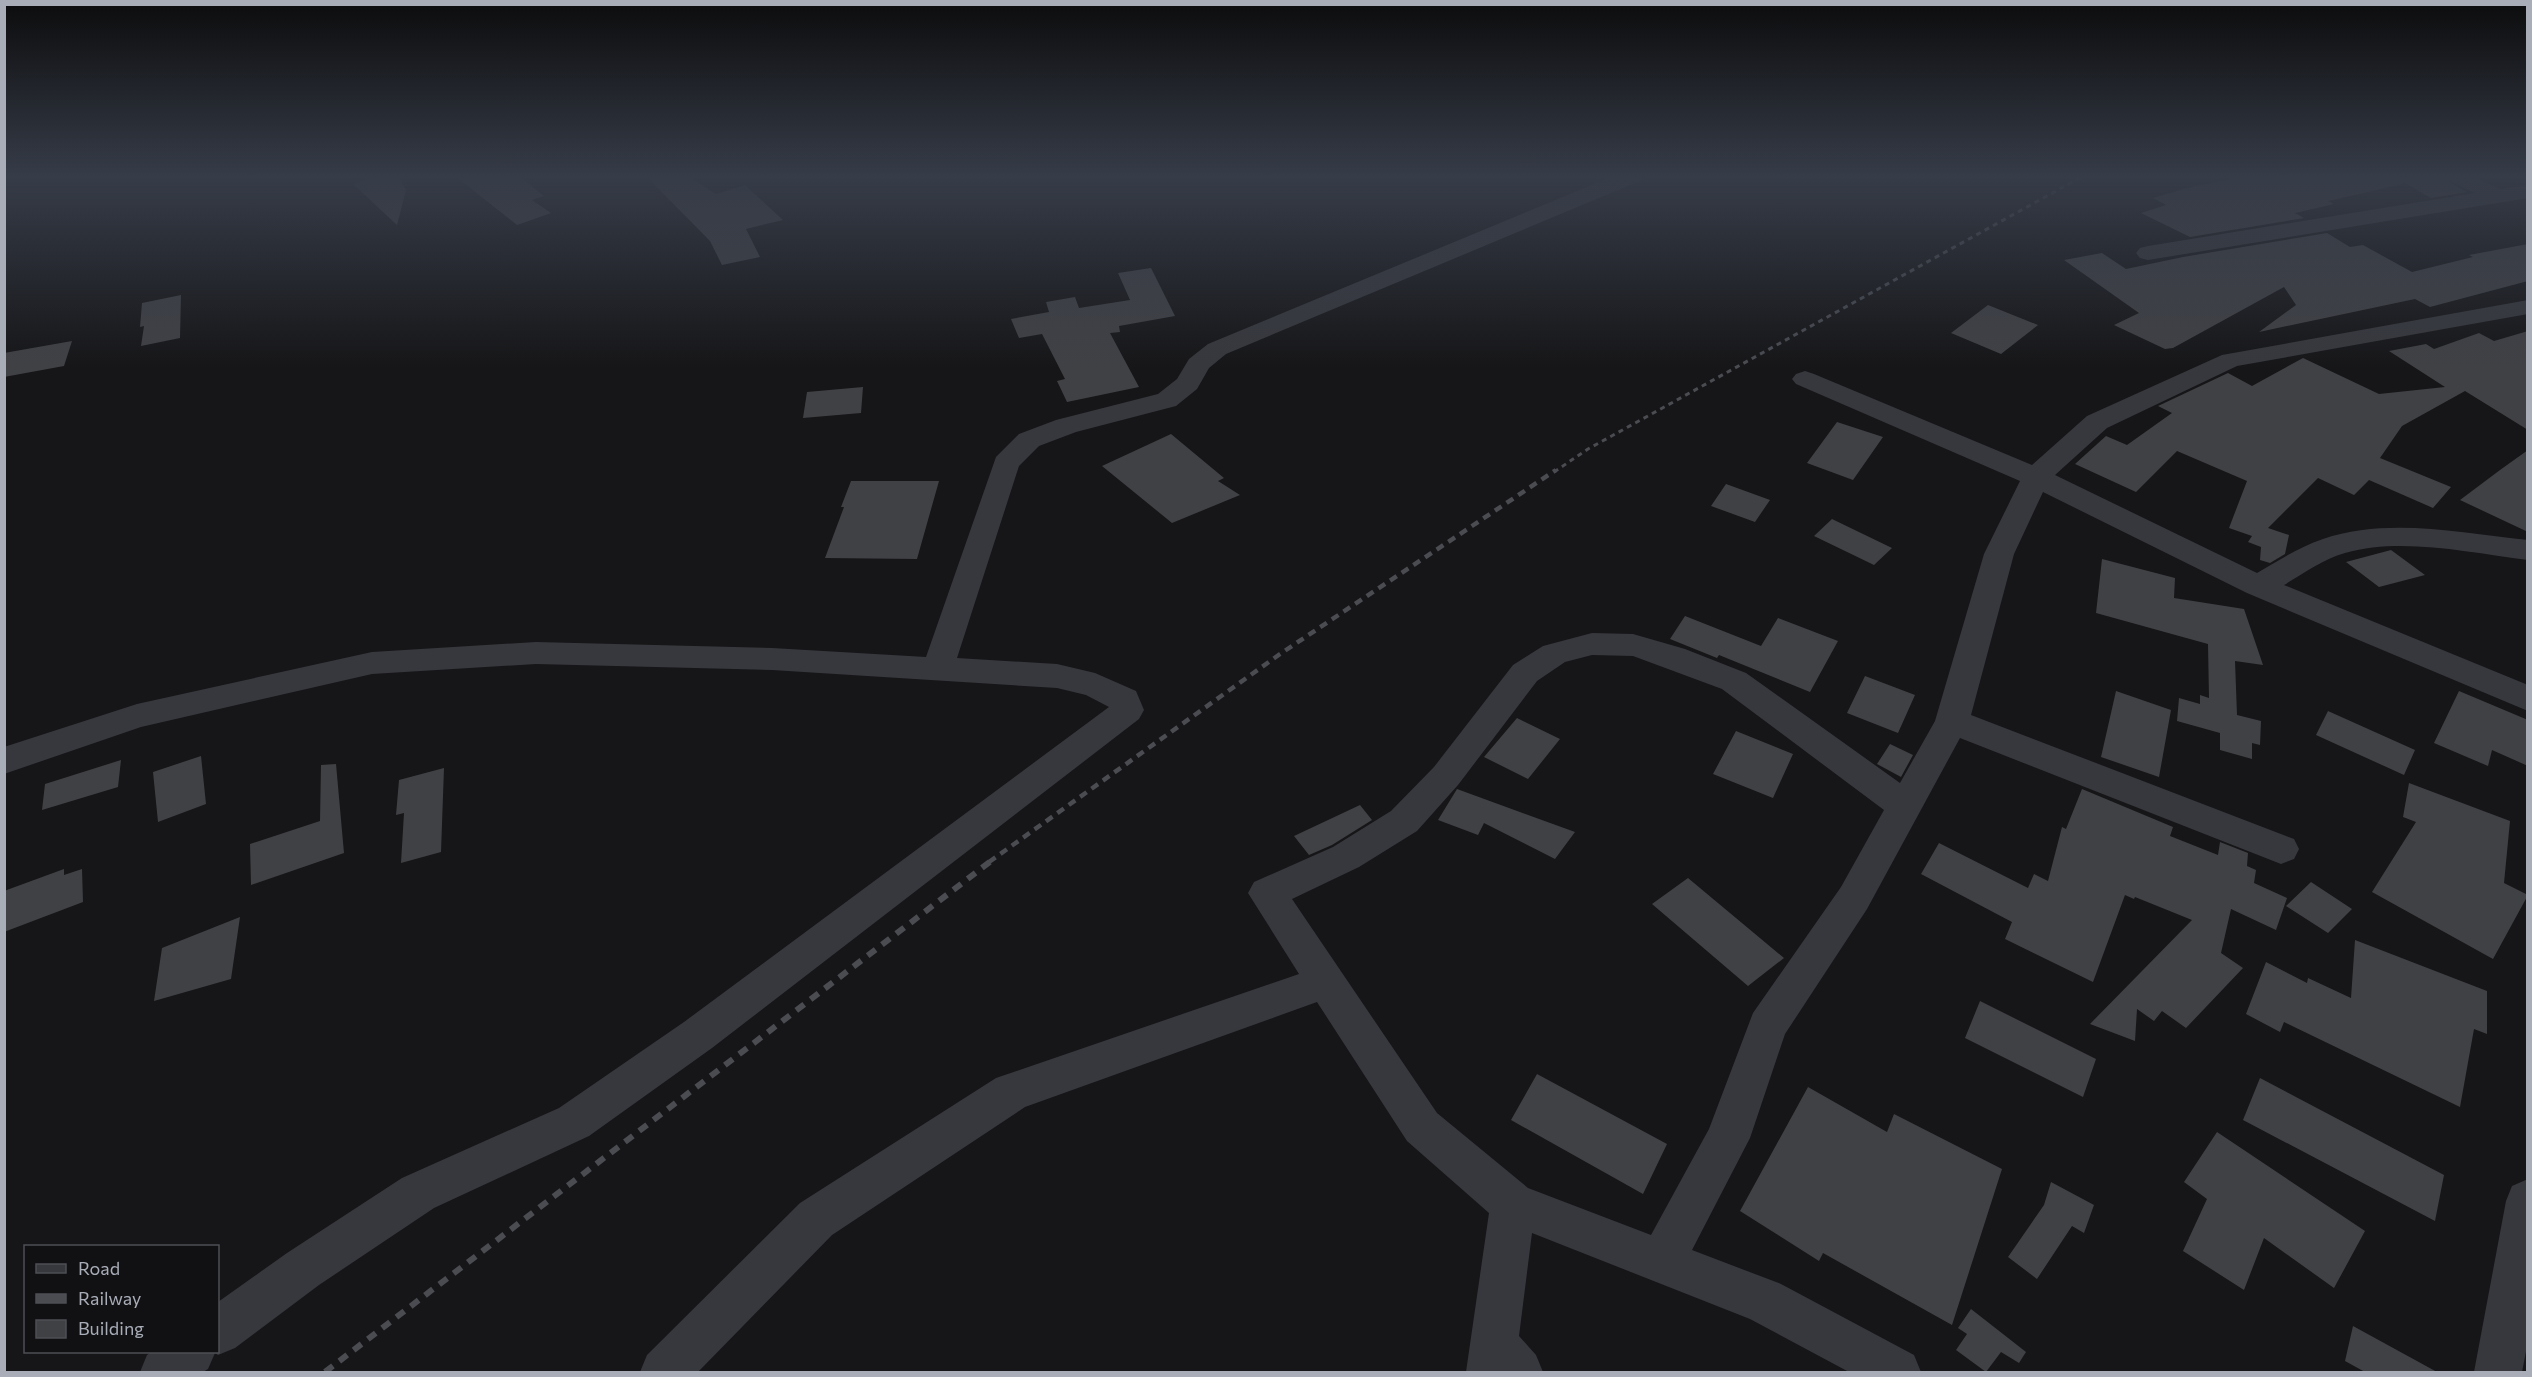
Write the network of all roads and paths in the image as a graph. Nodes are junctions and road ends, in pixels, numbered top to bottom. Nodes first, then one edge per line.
1 (1480, 239) edge
2 (2232, 239) edge
3 (2148, 253) dead end
4 (2528, 307) edge
5 (1805, 379) dead end
6 (2036, 477) junction
7 (2528, 550) edge
8 (2258, 586) junction
9 (938, 668) junction
10 (2528, 699) edge
11 (1952, 721) junction
12 (4, 761) edge
13 (1905, 806) junction
14 (2281, 849) dead end
15 (1326, 982) junction
16 (2528, 1201) edge
17 (1513, 1204) junction
18 (1662, 1262) junction
19 (219, 1330) edge
20 (190, 1353) edge
21 (1501, 1363) edge
22 (164, 1372) edge
23 (664, 1372) edge
24 (1897, 1372) edge
25 (2498, 1372) edge

1 - 9 street
2 - 3 street
4 - 6 street
5 - 6 street
6 - 8 street
6 - 11 street
7 - 8 street
8 - 10 street
9 - 12 street
9 - 19 street
11 - 13 street
11 - 14 street
13 - 15 street
13 - 18 street
15 - 17 street
15 - 23 street
16 - 25 street
17 - 18 street
17 - 21 street
18 - 24 street
20 - 22 street

